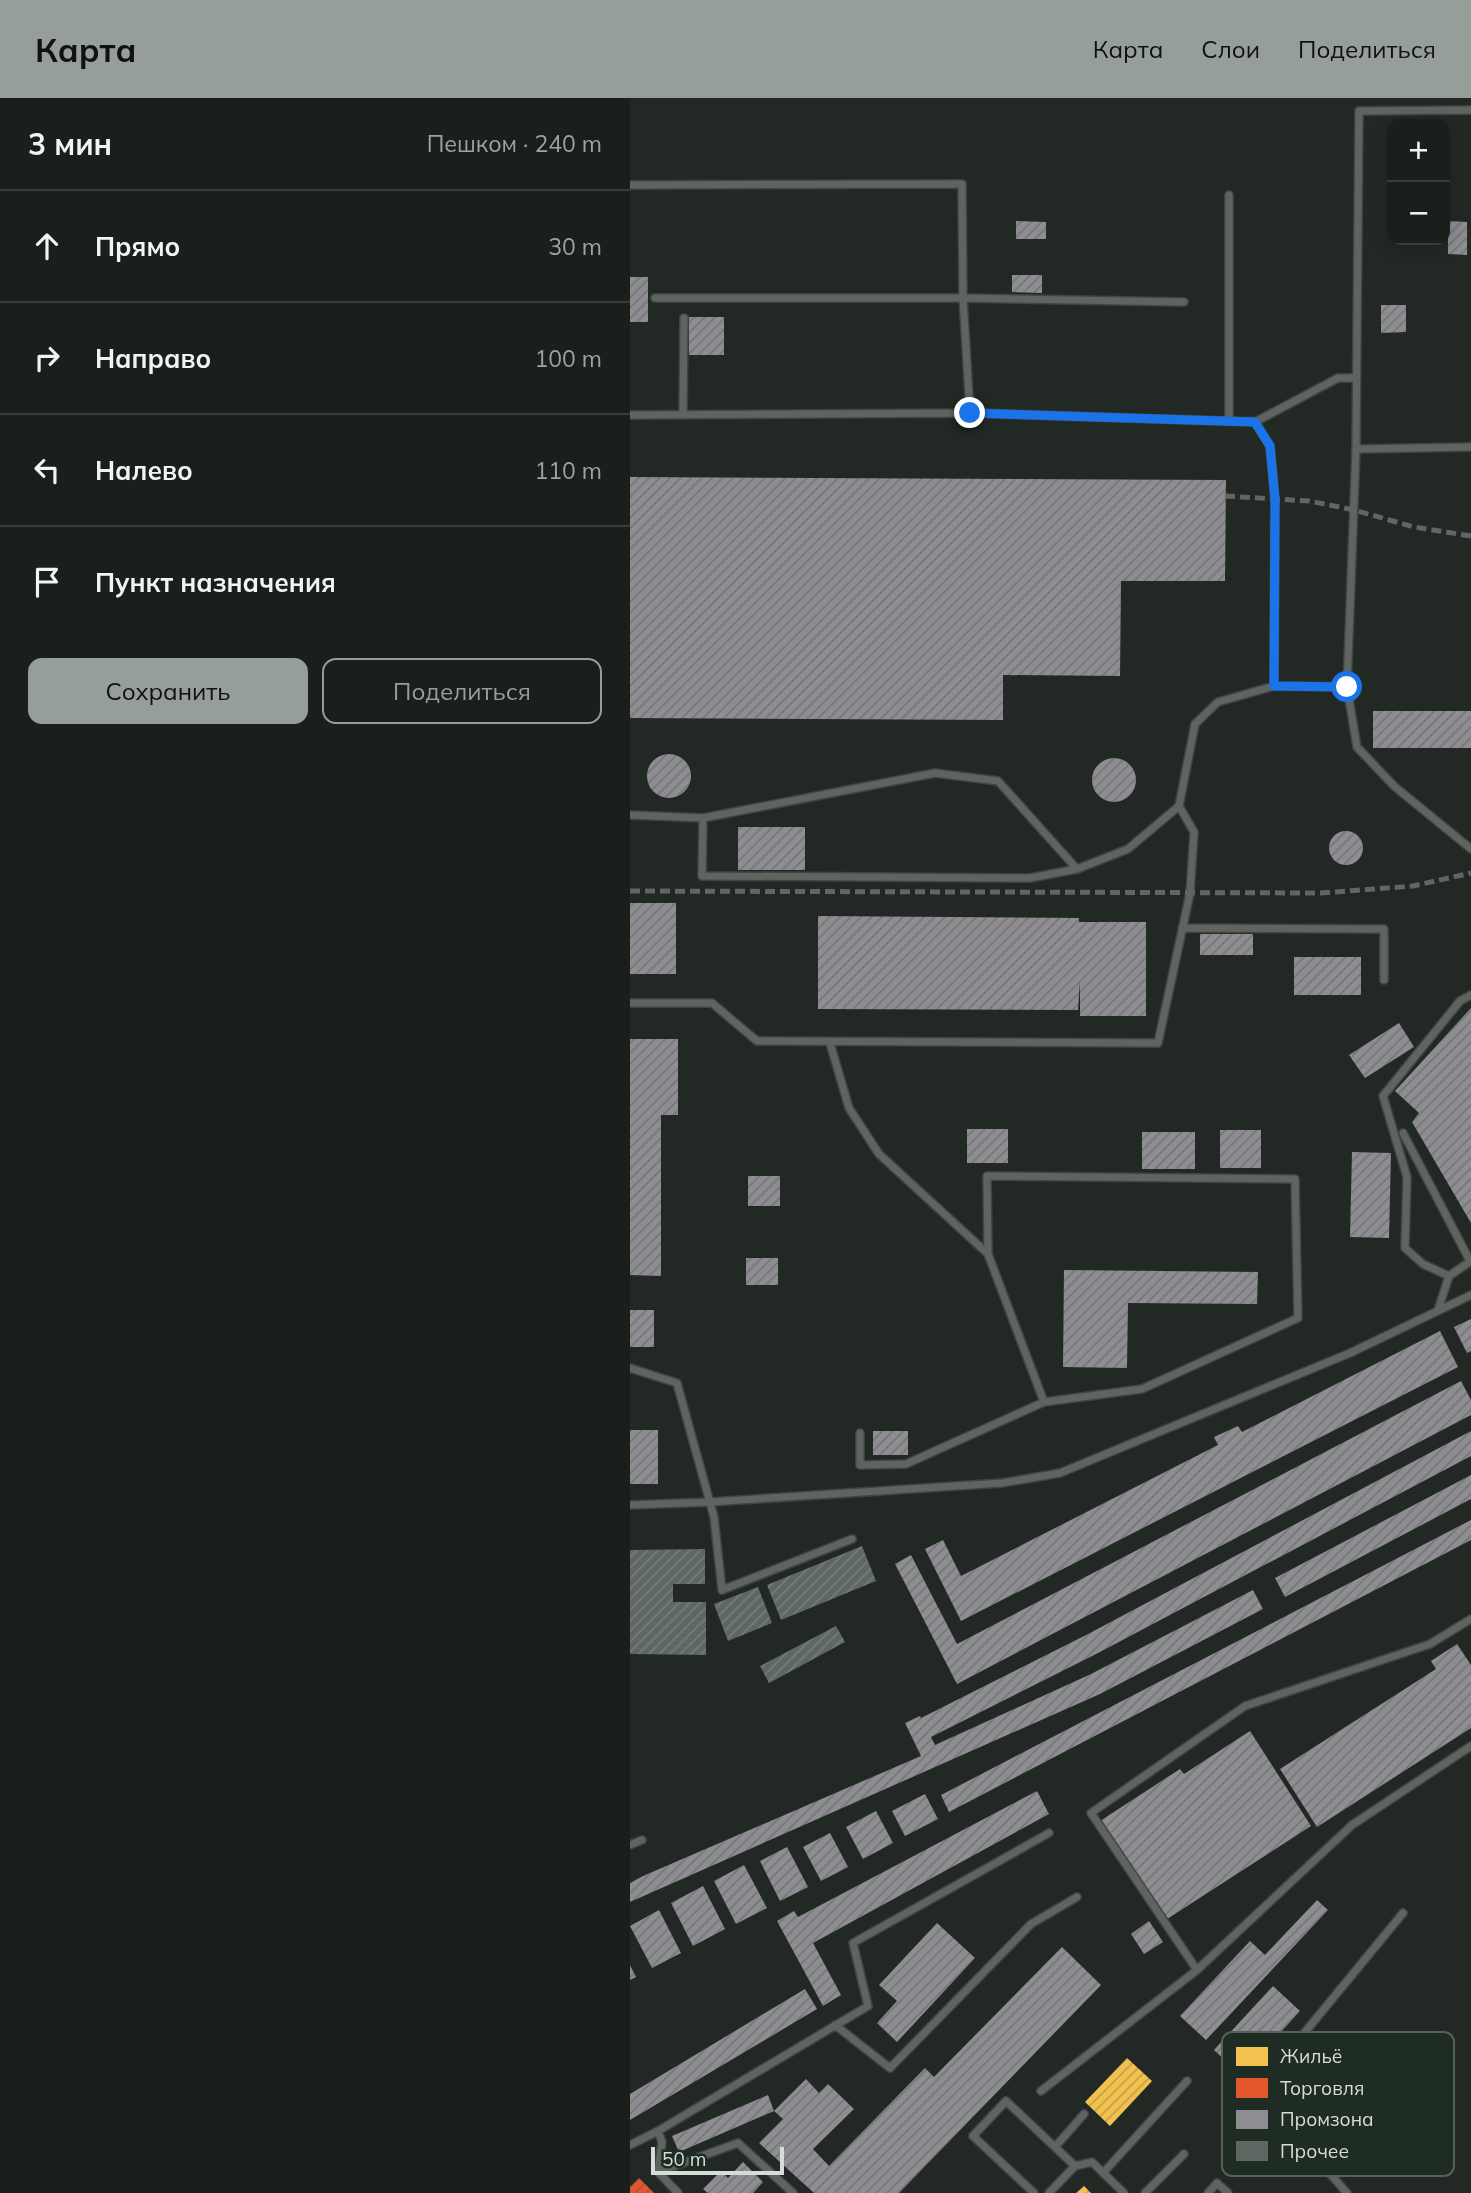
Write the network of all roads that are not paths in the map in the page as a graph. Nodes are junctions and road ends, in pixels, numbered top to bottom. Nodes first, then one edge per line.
1 (1471, 110) edge
2 (630, 185) edge
3 (1229, 195) dead end
4 (655, 298) dead end
5 (963, 298) junction
6 (1184, 302) dead end
7 (684, 318) dead end
8 (1356, 378) junction
9 (970, 413) junction
10 (684, 414) junction
11 (630, 415) edge
12 (1229, 421) junction
13 (1255, 422) junction
14 (1471, 447) edge
15 (1356, 449) junction
16 (1274, 686) junction
17 (1347, 687) junction
18 (1179, 806) junction
19 (630, 815) edge
20 (703, 818) junction
21 (1471, 849) edge
22 (1077, 869) junction
23 (1182, 928) junction
24 (1384, 980) dead end
25 (1471, 995) edge
26 (630, 1003) edge
27 (830, 1043) junction
28 (1403, 1133) dead end
29 (988, 1254) junction
30 (1471, 1261) edge
31 (1449, 1276) junction
32 (1471, 1295) edge
33 (1438, 1310) junction
34 (630, 1368) edge
35 (1044, 1402) junction
36 (860, 1433) dead end
37 (710, 1502) junction
38 (630, 1505) edge
39 (852, 1539) dead end
40 (1471, 1619) edge
41 (1471, 1746) edge
42 (1049, 1833) dead end
43 (642, 1840) dead end
44 (630, 1845) edge
45 (1077, 1897) dead end
46 (1403, 1913) dead end
47 (1197, 1970) junction
48 (835, 2025) junction
49 (1305, 2032) edge
50 (1187, 2081) dead end
51 (1041, 2091) dead end
52 (1084, 2114) dead end
53 (658, 2131) junction
54 (630, 2145) edge
55 (1055, 2147) junction
56 (1184, 2154) dead end
57 (1075, 2166) junction
58 (658, 2172) junction
59 (1103, 2173) junction
60 (1332, 2176) edge
61 (678, 2193) edge
62 (793, 2193) edge
63 (1034, 2193) edge
64 (1049, 2193) edge
65 (1124, 2193) edge
66 (1144, 2193) edge
67 (1208, 2193) edge
68 (1228, 2193) edge
69 (1347, 2193) edge

1 - 8 lane
2 - 5 lane
3 - 12 lane
4 - 5 lane
5 - 6 lane
5 - 9 lane
7 - 10 lane
8 - 13 lane
8 - 15 lane
9 - 10 lane
9 - 12 lane
10 - 11 lane
12 - 13 lane
13 - 16 lane
14 - 15 lane
15 - 17 lane
16 - 17 lane
16 - 18 lane
17 - 21 lane
18 - 22 lane
18 - 23 lane
19 - 20 lane
20 - 22 lane
20 - 22 lane
23 - 24 lane
23 - 27 lane
25 - 31 lane
26 - 27 lane
27 - 29 lane
28 - 30 lane
29 - 35 lane
29 - 35 lane
30 - 31 lane
31 - 33 lane
32 - 33 lane
33 - 37 lane
34 - 37 lane
35 - 36 lane
37 - 38 lane
37 - 39 lane
40 - 47 lane
41 - 47 lane
42 - 48 lane
43 - 44 lane
45 - 48 lane
46 - 49 lane
47 - 51 lane
48 - 53 lane
50 - 59 lane
52 - 55 lane
53 - 54 lane
53 - 58 lane
55 - 57 lane
55 - 63 lane
56 - 66 lane
57 - 59 lane
57 - 64 lane
58 - 61 lane
58 - 62 lane
59 - 65 lane
60 - 69 lane
67 - 68 lane

